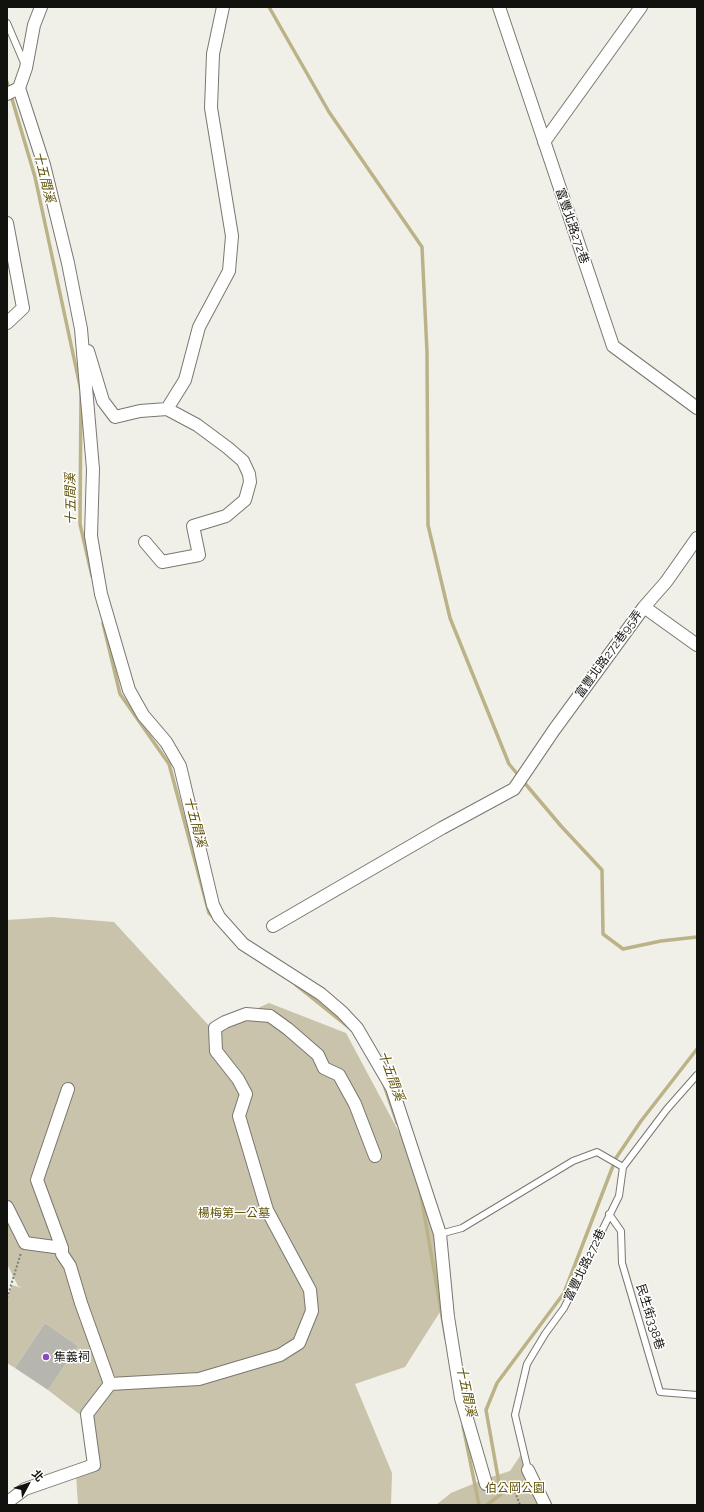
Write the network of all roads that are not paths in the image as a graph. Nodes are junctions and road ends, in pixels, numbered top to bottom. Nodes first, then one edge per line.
1 (41, 7) edge
2 (223, 7) edge
3 (499, 7) edge
4 (641, 7) edge
5 (7, 23) edge
6 (26, 68) junction
7 (19, 88) junction
8 (7, 94) edge
9 (544, 142) junction
10 (7, 223) edge
11 (7, 324) edge
12 (81, 329) junction
13 (697, 408) edge
14 (167, 409) junction
15 (697, 538) edge
16 (145, 542) dead end
17 (644, 607) junction
18 (697, 645) edge
19 (273, 926) dead end
20 (697, 1076) edge
21 (68, 1089) dead end
22 (375, 1156) dead end
23 (622, 1166) junction
24 (7, 1206) edge
25 (609, 1214) junction
26 (440, 1234) junction
27 (62, 1248) junction
28 (110, 1384) junction
29 (697, 1395) edge
30 (528, 1470) joint
31 (486, 1484) dead end
32 (9, 1505) edge
33 (545, 1505) edge

1 - 6 street
2 - 14 street
3 - 9 street, 富豐北路272巷
4 - 9 street
5 - 6 lane
6 - 7 street
7 - 8 street
7 - 12 street
9 - 13 street, 富豐北路272巷
10 - 11 street
12 - 14 street
12 - 26 street
14 - 16 street
15 - 17 street, 富豐北路272巷95弄
17 - 18 street
17 - 19 street, 富豐北路272巷95弄
20 - 23 lane, 富豐北路272巷
21 - 27 street
22 - 28 street
23 - 25 lane, 富豐北路272巷
23 - 26 lane
24 - 27 street
25 - 29 lane, 民生街338巷
25 - 30 lane, 富豐北路272巷
26 - 31 street
27 - 28 street
28 - 32 street
30 - 33 street

